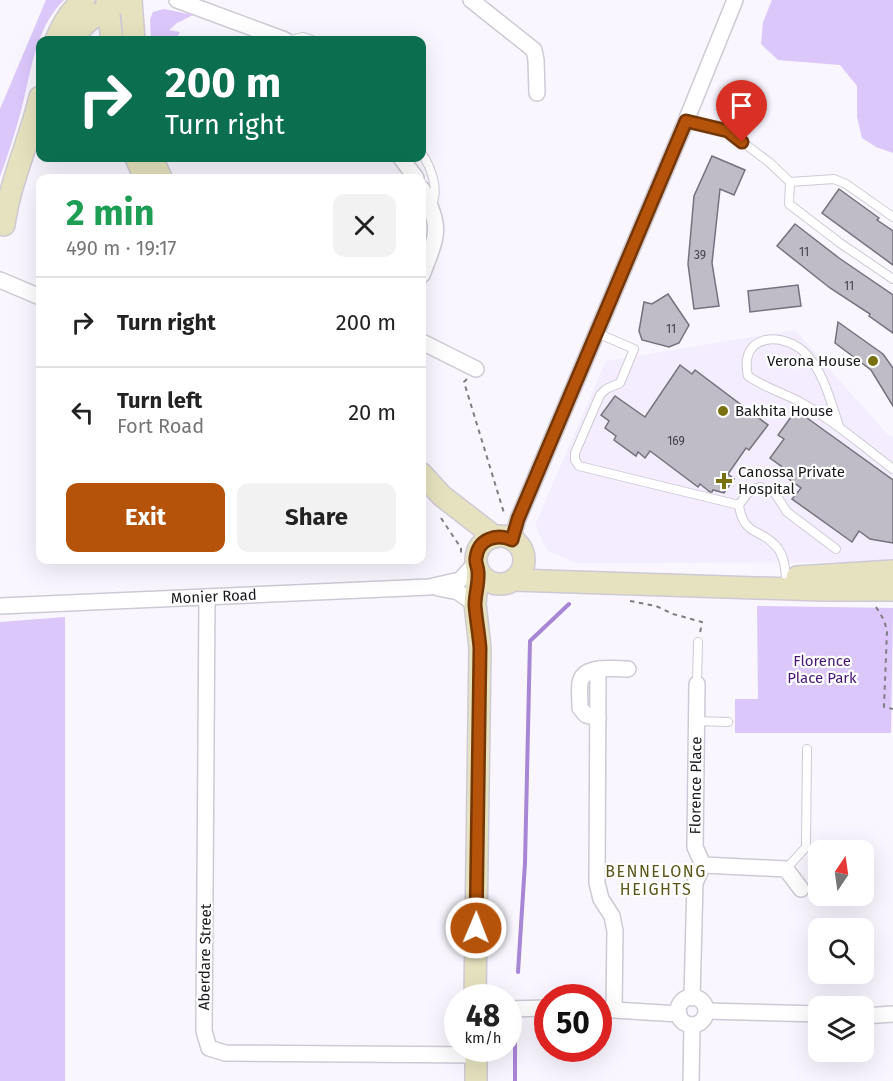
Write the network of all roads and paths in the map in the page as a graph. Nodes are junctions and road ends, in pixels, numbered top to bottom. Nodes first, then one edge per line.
1 (84, 0) edge
2 (131, 0) edge
3 (177, 0) edge
4 (471, 0) edge
5 (735, 0) edge
6 (112, 3) edge
7 (58, 36) edge
8 (76, 36) edge
9 (112, 36) edge
10 (134, 36) edge
11 (274, 36) edge
12 (537, 93) dead end
13 (36, 115) edge
14 (686, 121) junction
15 (36, 158) edge
16 (425, 162) edge
17 (790, 182) junction
18 (426, 197) edge
19 (431, 206) junction
20 (893, 217) edge
21 (2, 230) edge
22 (426, 265) edge
23 (893, 279) edge
24 (0, 280) edge
25 (36, 295) edge
26 (597, 333) junction
27 (426, 344) edge
28 (476, 369) joint
29 (838, 426) junction
30 (893, 469) edge
31 (426, 481) edge
32 (441, 506) junction
33 (740, 506) junction
34 (505, 516) dead end
35 (836, 549) dead end
36 (483, 553) junction
37 (893, 571) edge
38 (514, 576) junction
39 (786, 578) junction
40 (728, 586) junction
41 (429, 587) junction
42 (893, 590) edge
43 (623, 596) dead end
44 (207, 597) junction
45 (873, 602) dead end
46 (475, 604) junction
47 (0, 606) edge
48 (698, 642) joint
49 (480, 648) junction
50 (628, 669) dead end
51 (697, 684) joint
52 (893, 709) edge
53 (696, 721) junction
54 (728, 722) dead end
55 (807, 749) dead end
56 (703, 865) junction
57 (786, 869) junction
58 (801, 889) dead end
59 (475, 984) edge
60 (692, 998) junction
61 (614, 1009) joint
62 (706, 1011) junction
63 (679, 1014) junction
64 (808, 1014) edge
65 (893, 1014) edge
66 (874, 1015) edge
67 (692, 1025) junction
68 (444, 1052) edge
69 (476, 1062) edge
70 (476, 1081) edge
71 (691, 1081) edge

1 - 7 main road
2 - 10 main road
3 - 11 street
4 - 12 street
5 - 14 street
6 - 8 main road
6 - 9 main road
13 - 21 main road
14 - 17 lane
14 - 26 street
15 - 21 main road
16 - 19 lane
17 - 20 lane
17 - 23 lane
18 - 19 street
19 - 22 street
24 - 25 street
26 - 33 lane
26 - 36 street
27 - 28 street
28 - 34 path
29 - 29 lane
29 - 30 lane
31 - 32 main road
32 - 36 main road
32 - 36 path
33 - 35 lane
33 - 39 lane
36 - 38 main road
36 - 38 main road
36 - 41 street, Monier Road
36 - 46 main road
37 - 39 main road
38 - 40 main road
38 - 49 main road
39 - 40 main road
40 - 42 main road
41 - 44 street, Monier Road
41 - 46 street, Monier Road
43 - 48 path
44 - 47 street, Monier Road
44 - 68 street, Aberdare Street
45 - 52 path
46 - 49 main road
48 - 51 lane, Florence Place
49 - 59 main road
50 - 61 street
51 - 53 street, Florence Place
53 - 54 lane
53 - 56 street, Florence Place
55 - 57 lane
56 - 57 street
56 - 60 street
57 - 58 street
60 - 62 street
60 - 63 street
61 - 63 street
62 - 64 street
62 - 67 street
63 - 67 street
65 - 66 street
67 - 71 street
69 - 70 main road

